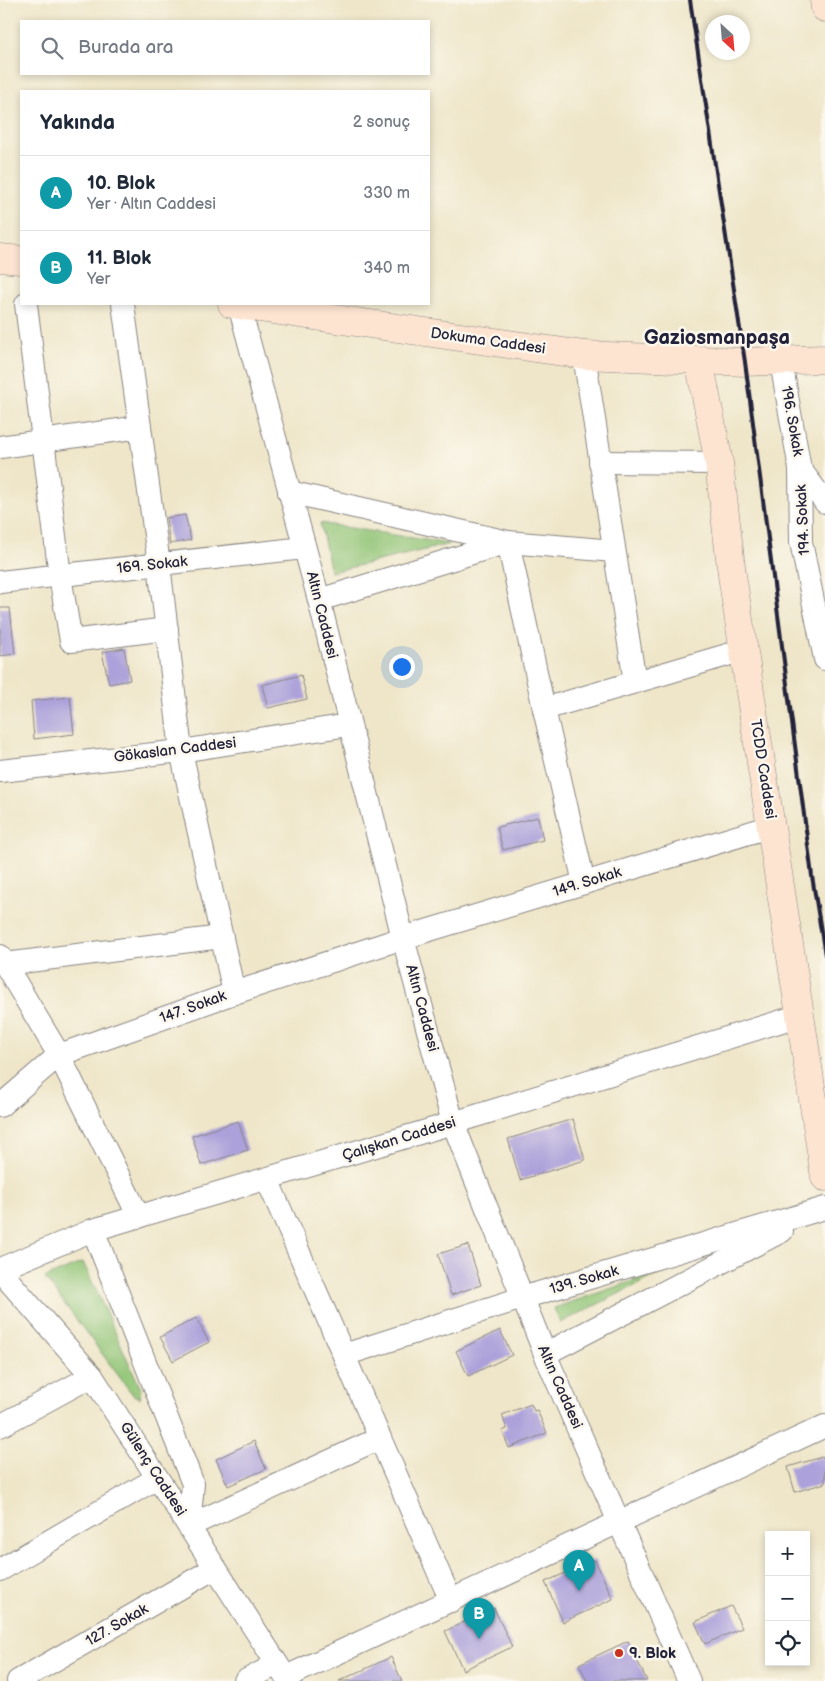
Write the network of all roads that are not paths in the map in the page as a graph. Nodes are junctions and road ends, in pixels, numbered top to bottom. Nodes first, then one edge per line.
1 (824, 0) edge
2 (825, 8) edge
3 (0, 258) edge
4 (20, 261) edge
5 (26, 305) edge
6 (123, 305) edge
7 (236, 305) edge
8 (243, 305) edge
9 (584, 355) junction
10 (825, 359) edge
11 (699, 360) junction
12 (781, 362) junction
13 (140, 426) junction
14 (43, 441) junction
15 (0, 447) edge
16 (600, 462) junction
17 (719, 463) junction
18 (800, 469) junction
19 (289, 492) junction
20 (825, 502) edge
21 (508, 542) junction
22 (304, 548) junction
23 (614, 550) junction
24 (159, 564) junction
25 (60, 576) junction
26 (0, 582) edge
27 (319, 600) junction
28 (167, 629) junction
29 (744, 650) junction
30 (825, 659) edge
31 (635, 682) junction
32 (544, 710) junction
33 (349, 725) junction
34 (181, 751) junction
35 (0, 771) edge
36 (772, 826) junction
37 (584, 883) junction
38 (222, 937) junction
39 (403, 938) junction
40 (2, 960) edge
41 (234, 992) junction
42 (801, 1014) junction
43 (59, 1055) junction
44 (0, 1106) edge
45 (453, 1123) junction
46 (825, 1178) edge
47 (267, 1179) junction
48 (825, 1209) edge
49 (139, 1217) junction
50 (93, 1230) junction
51 (0, 1270) edge
52 (522, 1298) junction
53 (546, 1354) junction
54 (344, 1355) junction
55 (92, 1376) junction
56 (0, 1426) edge
57 (825, 1426) edge
58 (380, 1438) junction
59 (157, 1478) junction
60 (619, 1522) junction
61 (189, 1526) junction
62 (3, 1560) edge
63 (215, 1568) junction
64 (451, 1601) junction
65 (284, 1674) edge
66 (18, 1681) edge
67 (245, 1681) edge
68 (689, 1681) edge

1 - 2 main road
3 - 4 main road
5 - 14 street
6 - 13 street
7 - 19 street, Altın Caddesi
8 - 9 main road, Dokuma Caddesi
9 - 11 main road, Dokuma Caddesi
9 - 16 street
10 - 12 main road, Dokuma Caddesi
11 - 12 main road, Dokuma Caddesi
11 - 17 main road, TCDD Caddesi
12 - 18 street, 196. Sokak
13 - 14 street
13 - 24 street
14 - 15 street
14 - 25 street
16 - 17 street
16 - 23 street
17 - 29 main road, TCDD Caddesi
18 - 20 street, 196. Sokak
18 - 30 street, 194. Sokak
19 - 21 street
19 - 22 street, Altın Caddesi
21 - 23 street
21 - 27 street
21 - 32 street
22 - 24 street, 169. Sokak
22 - 27 street, Altın Caddesi
23 - 31 street
24 - 25 street, 169. Sokak
24 - 28 street
25 - 26 street, 169. Sokak
25 - 28 street
27 - 33 street, Altın Caddesi
28 - 34 street
29 - 31 street
29 - 36 main road, TCDD Caddesi
31 - 32 street
32 - 37 street
33 - 34 street, Gökaslan Caddesi
33 - 39 street, Altın Caddesi
34 - 35 street, Gökaslan Caddesi
34 - 38 street
36 - 37 street, 149. Sokak
36 - 42 main road, TCDD Caddesi
37 - 39 street, 149. Sokak
38 - 40 street
38 - 41 street
39 - 41 street, 147. Sokak
39 - 45 street, Altın Caddesi
40 - 43 street
41 - 43 street, 147. Sokak
42 - 45 street, Çalışkan Caddesi
42 - 46 main road, TCDD Caddesi
43 - 44 street, 147. Sokak
43 - 49 street
45 - 47 street, Çalışkan Caddesi
45 - 52 street, Altın Caddesi
47 - 49 street, Çalışkan Caddesi
47 - 54 street
48 - 52 street, 139. Sokak
48 - 53 street, 139. Sokak
49 - 50 street, Çalışkan Caddesi
50 - 51 street, Çalışkan Caddesi
50 - 61 street
51 - 55 street, Gülenç Caddesi
52 - 53 street, Altın Caddesi
52 - 54 street, 139. Sokak
53 - 60 street, Altın Caddesi
54 - 58 street
55 - 56 street
55 - 59 street, Gülenç Caddesi
57 - 60 street
58 - 61 street
58 - 64 street
59 - 61 street, Gülenç Caddesi
59 - 62 street
60 - 64 street
60 - 68 street, Altın Caddesi
61 - 63 street, Gülenç Caddesi
63 - 65 street, Gülenç Caddesi
63 - 66 street, 127. Sokak
64 - 65 street
65 - 67 street

